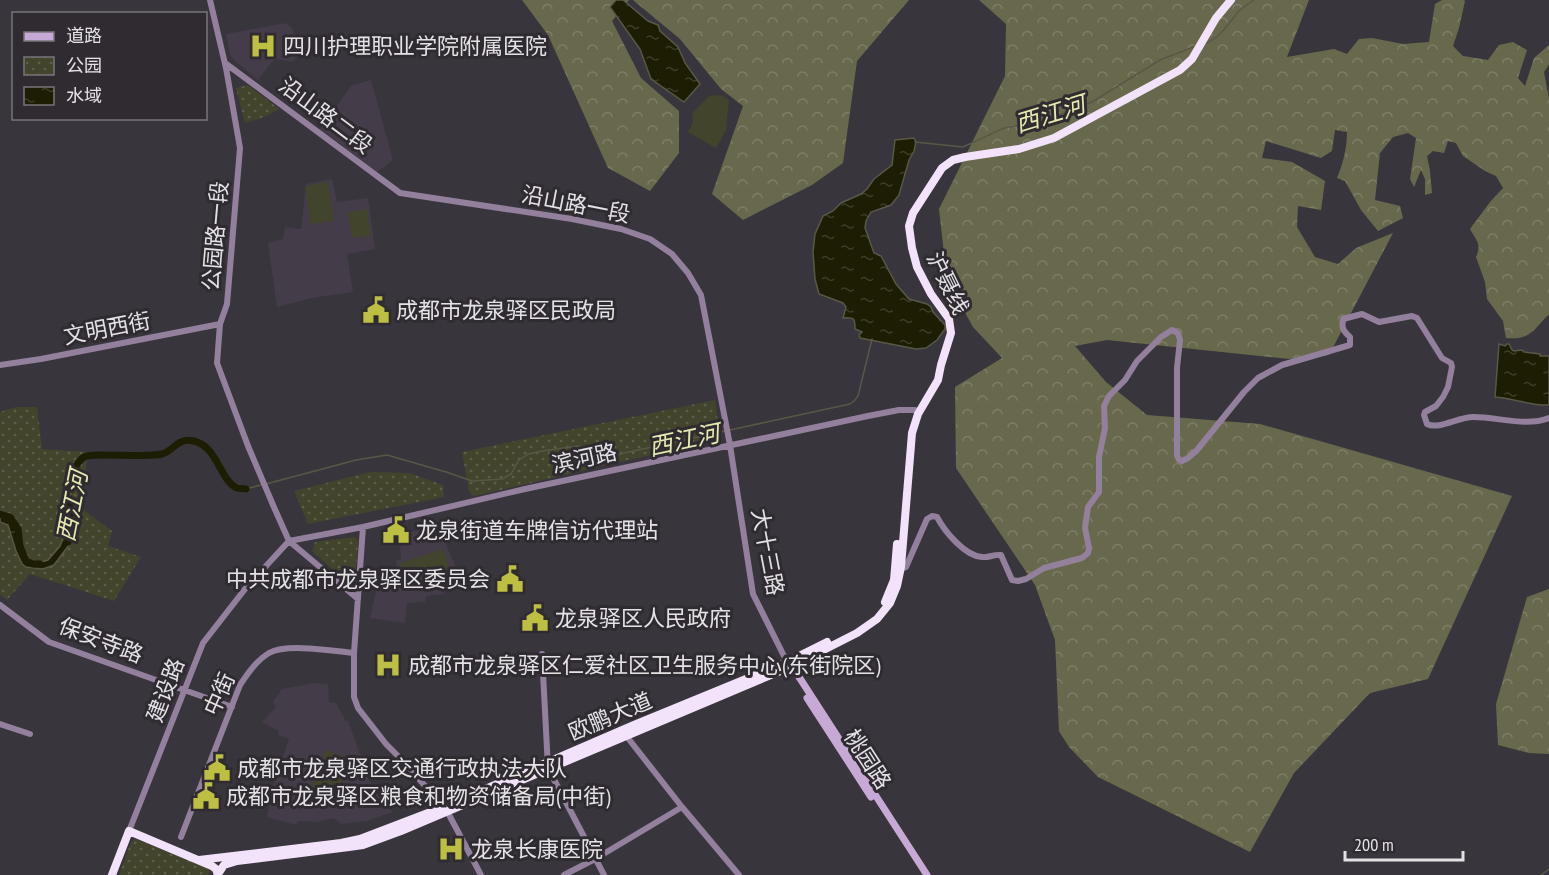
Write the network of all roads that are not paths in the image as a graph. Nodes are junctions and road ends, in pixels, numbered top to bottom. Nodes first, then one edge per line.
1 (210, 0) edge
2 (1231, 0) edge
3 (225, 63) junction
4 (406, 194) joint
5 (220, 324) junction
6 (0, 365) edge
7 (917, 412) junction
8 (1549, 418) edge
9 (730, 445) junction
10 (363, 527) junction
11 (289, 541) junction
12 (901, 569) junction
13 (358, 598) junction
14 (0, 605) edge
15 (354, 652) junction
16 (542, 654) dead end
17 (788, 664) junction
18 (184, 690) junction
19 (232, 707) junction
20 (0, 724) edge
21 (624, 733) junction
22 (30, 734) dead end
23 (548, 765) junction
24 (682, 807) junction
25 (445, 809) junction
26 (129, 831) junction
27 (181, 837) dead end
28 (595, 859) junction
29 (199, 861) junction
30 (112, 875) edge
31 (218, 875) edge
32 (481, 875) edge
33 (564, 875) edge
34 (604, 875) edge
35 (739, 875) edge
36 (922, 875) edge
37 (927, 875) edge

1 - 3 street, 公园路一段
2 - 7 highway, 沪聂线
3 - 4 street, 沿山路二段
3 - 5 street, 公园路一段
4 - 9 street, 沿山路一段
5 - 6 street, 文明西街
5 - 11 street, 公园路一段
7 - 9 street, 滨河路
7 - 12 highway, 沪聂线
7 - 17 highway, 欧鹏大道
8 - 12 street
9 - 10 street, 滨河路
9 - 17 street, 大十三路
10 - 11 street, 滨河路
10 - 13 street
11 - 13 street
11 - 18 street, 建设路
12 - 17 highway, 沪聂线
13 - 15 street
14 - 18 street, 保安寺路
15 - 19 street, 中街
15 - 25 street
16 - 23 street
17 - 21 highway, 欧鹏大道
17 - 36 main road, 桃园路
17 - 37 main road
18 - 19 street, 保安寺路
18 - 26 street, 建设路
19 - 27 street, 中街
20 - 22 street
21 - 23 highway, 欧鹏大道
21 - 24 street
23 - 25 highway, 欧鹏大道
23 - 28 street
24 - 28 street
24 - 35 street
25 - 29 highway, 欧鹏大道
25 - 31 highway, 欧鹏大道
25 - 32 street
26 - 29 highway
26 - 30 highway, 建设路
28 - 33 street
28 - 34 street
29 - 31 highway

